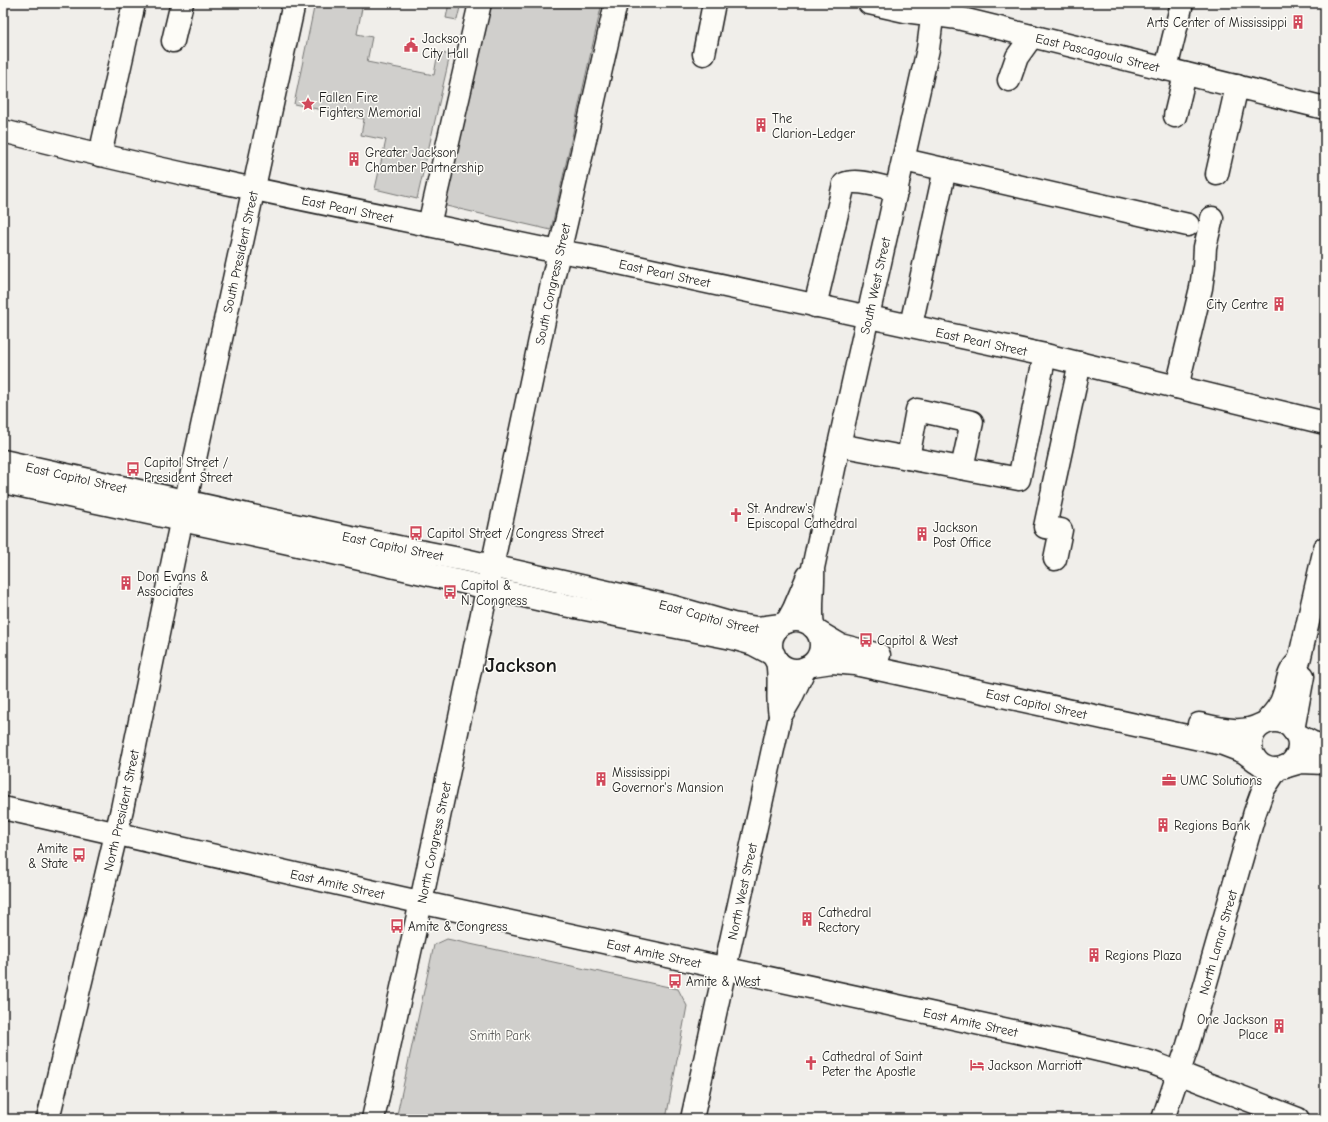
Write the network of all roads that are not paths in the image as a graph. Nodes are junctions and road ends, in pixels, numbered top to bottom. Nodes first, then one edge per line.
1 (134, 3) edge
2 (182, 3) edge
3 (294, 3) edge
4 (480, 3) edge
5 (616, 3) edge
6 (714, 3) edge
7 (869, 3) edge
8 (1182, 3) edge
9 (934, 9) edge
10 (1032, 36) junction
11 (173, 41) dead end
12 (704, 54) dead end
13 (1176, 71) junction
14 (1009, 80) dead end
15 (1237, 86) junction
16 (1325, 108) edge
17 (1175, 116) dead end
18 (3, 131) edge
19 (100, 155) junction
20 (904, 160) junction
21 (945, 169) junction
22 (1217, 174) dead end
23 (254, 189) junction
24 (897, 190) junction
25 (1212, 218) dead end
26 (429, 225) junction
27 (1188, 225) dead end
28 (559, 251) junction
29 (815, 306) junction
30 (868, 316) junction
31 (911, 325) junction
32 (1045, 355) junction
33 (1080, 363) junction
34 (1177, 387) junction
35 (1325, 423) edge
36 (839, 445) junction
37 (908, 458) junction
38 (3, 461) edge
39 (962, 468) junction
40 (3, 482) edge
41 (184, 511) junction
42 (1325, 548) edge
43 (1055, 559) dead end
44 (492, 566) junction
45 (813, 568) junction
46 (488, 588) junction
47 (784, 624) junction
48 (816, 630) junction
49 (775, 658) junction
50 (1299, 661) junction
51 (808, 666) junction
52 (780, 717) junction
53 (1262, 724) junction
54 (1295, 732) junction
55 (1325, 747) edge
56 (1256, 761) junction
57 (1325, 763) edge
58 (1280, 768) junction
59 (3, 808) edge
60 (117, 834) junction
61 (421, 902) junction
62 (725, 968) junction
63 (1179, 1073) junction
64 (48, 1119) edge
65 (373, 1119) edge
66 (692, 1119) edge
67 (1163, 1119) edge
68 (1298, 1119) edge

1 - 19 main road
2 - 11 main road
3 - 23 main road, South President Street
4 - 26 main road
5 - 28 main road, South Congress Street
6 - 12 main road
7 - 9 main road, East Pascagoula Street
8 - 13 main road
9 - 10 main road, East Pascagoula Street
9 - 20 main road, South West Street
10 - 13 main road, East Pascagoula Street
10 - 14 main road
13 - 15 main road, East Pascagoula Street
13 - 17 main road
15 - 16 main road, East Pascagoula Street
15 - 22 main road
18 - 19 main road, East Pearl Street
19 - 23 main road, East Pearl Street
20 - 21 main road
20 - 24 main road, South West Street
21 - 27 main road
21 - 31 main road
23 - 26 main road, East Pearl Street
23 - 41 main road, South President Street
24 - 29 main road
24 - 30 main road, South West Street
25 - 34 main road
26 - 28 main road, East Pearl Street
28 - 29 main road, East Pearl Street
28 - 44 main road, South Congress Street
29 - 30 main road, East Pearl Street
30 - 31 main road, East Pearl Street
30 - 36 main road, South West Street
31 - 32 main road, East Pearl Street
32 - 33 main road, East Pearl Street
32 - 39 main road
33 - 34 main road, East Pearl Street
33 - 43 main road
34 - 35 main road, East Pearl Street
36 - 37 main road
36 - 45 main road, South West Street
37 - 39 main road
37 - 39 main road
38 - 41 main road, East Capitol Street
40 - 41 main road, East Capitol Street
41 - 44 main road, East Capitol Street
41 - 46 main road, East Capitol Street
41 - 60 main road, North President Street
42 - 50 main road
44 - 46 main road, North Congress Street
44 - 47 main road, East Capitol Street
45 - 47 main road, South West Street
45 - 48 main road, South West Street
46 - 49 main road, East Capitol Street
46 - 61 main road, North Congress Street
47 - 48 main road
47 - 49 main road
48 - 51 main road
48 - 53 main road, East Capitol Street
49 - 51 main road
49 - 52 main road
50 - 53 main road
50 - 54 main road
51 - 52 main road, North West Street
51 - 56 main road, East Capitol Street
52 - 62 main road, North West Street
53 - 54 main road
53 - 56 main road
54 - 55 main road
54 - 58 main road
56 - 58 main road
57 - 58 main road
58 - 63 main road, North Lamar Street
59 - 60 main road, East Amite Street
60 - 61 main road, East Amite Street
60 - 64 main road, North President Street
61 - 62 main road, East Amite Street
61 - 65 main road, North Congress Street
62 - 63 main road, East Amite Street
62 - 66 main road, North West Street
63 - 67 main road, North Lamar Street
63 - 68 main road, East Amite Street

